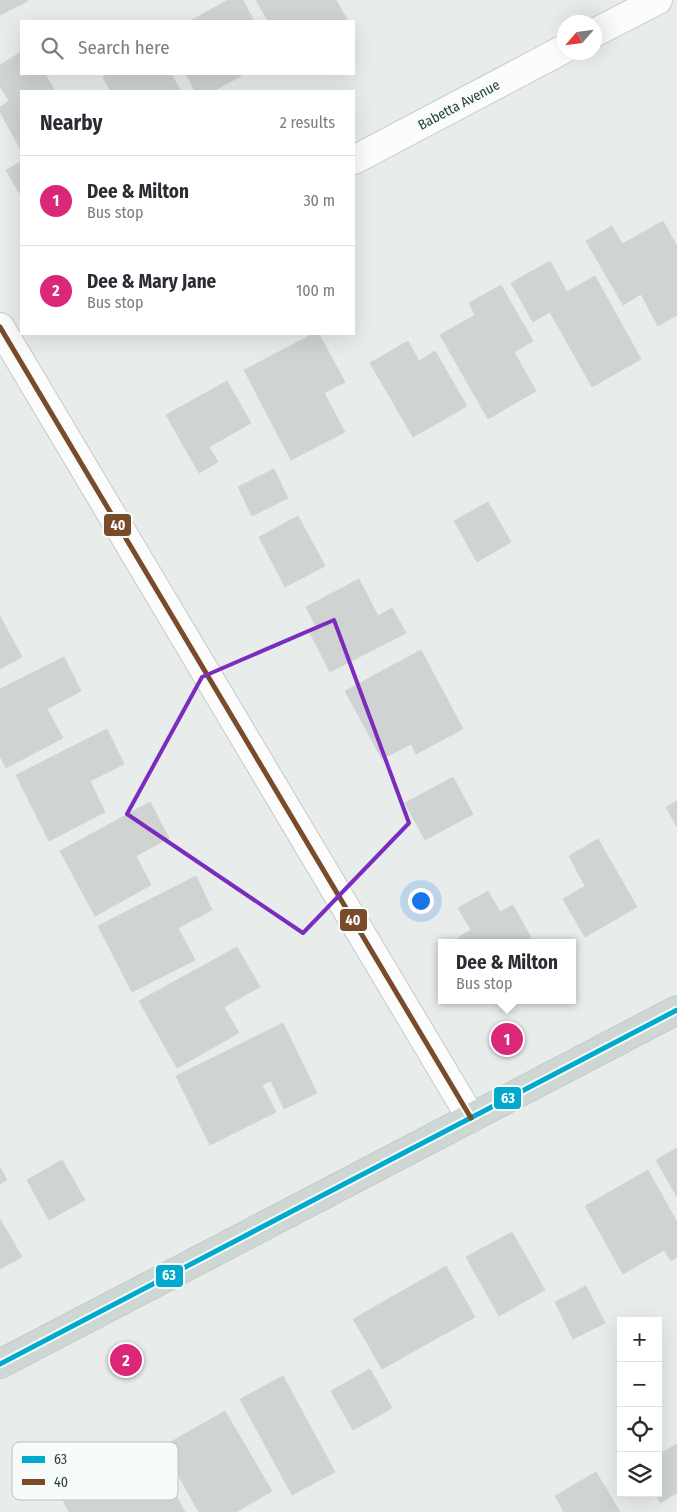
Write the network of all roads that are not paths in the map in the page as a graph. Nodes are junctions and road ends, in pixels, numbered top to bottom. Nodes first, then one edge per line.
1 (658, 0) edge
2 (602, 29) edge
3 (557, 53) edge
4 (355, 159) edge
5 (12, 334) edge
6 (677, 1010) edge
7 (471, 1118) junction
8 (0, 1364) edge

1 - 2 street
3 - 4 street, Babetta Avenue
5 - 7 street
6 - 7 main road
7 - 8 main road

